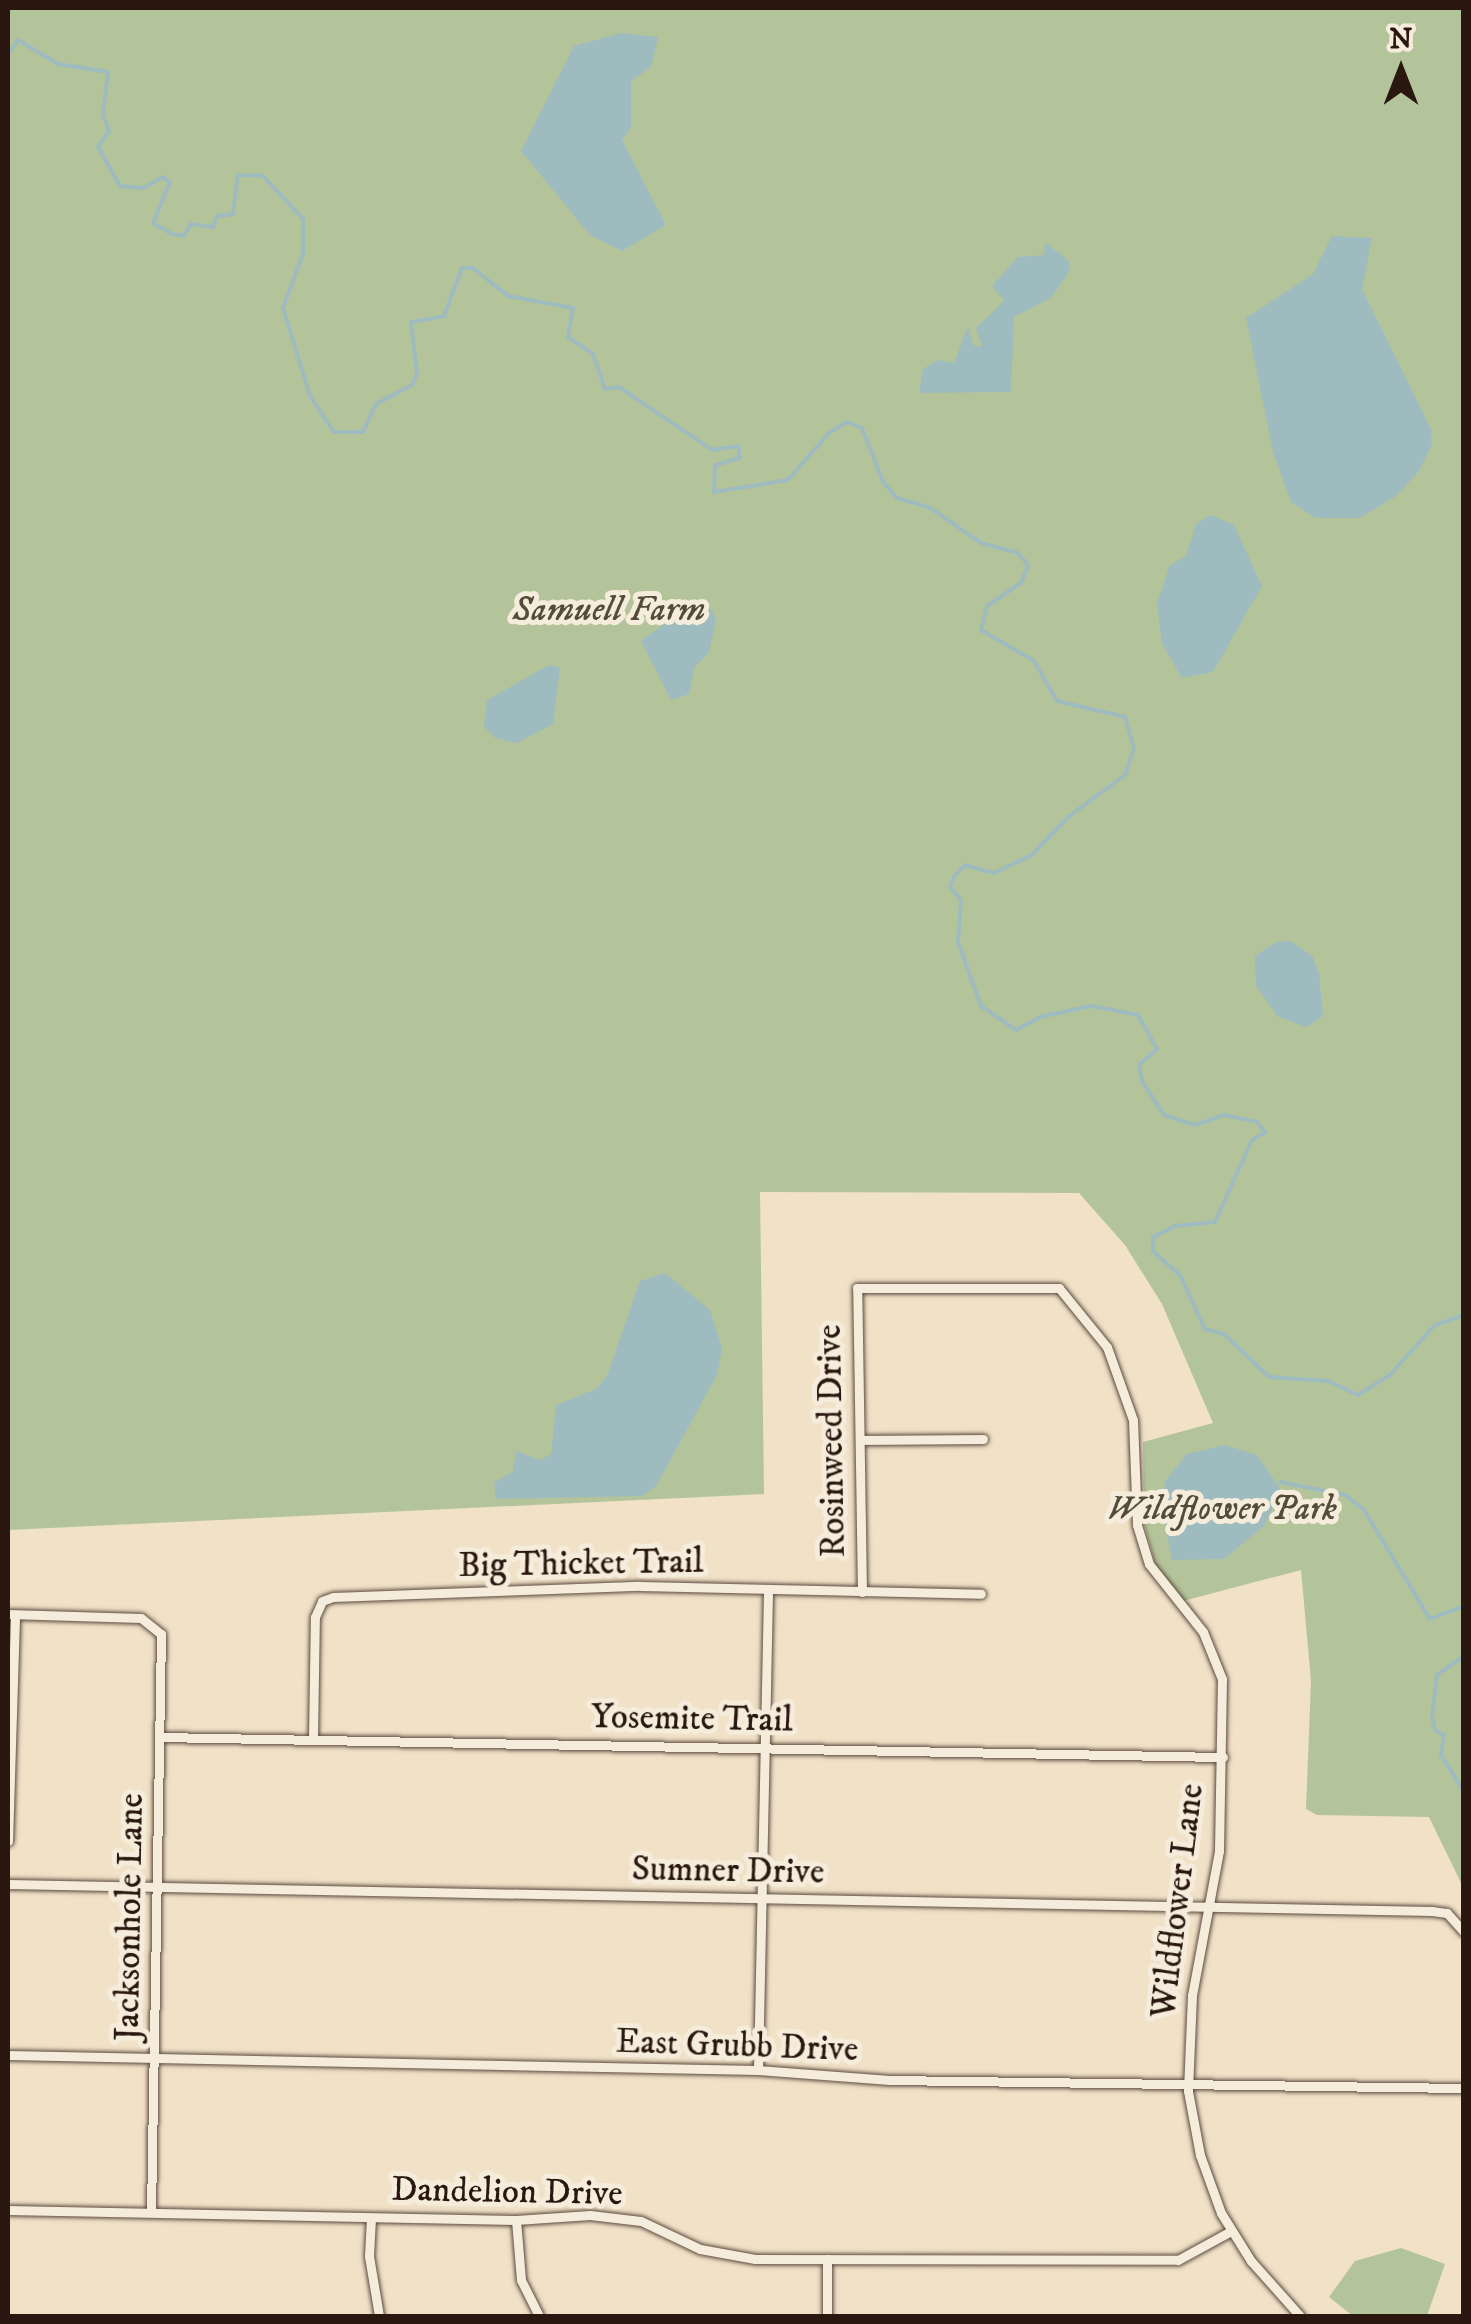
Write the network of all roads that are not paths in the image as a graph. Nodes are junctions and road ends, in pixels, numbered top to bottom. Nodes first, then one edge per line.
1 (857, 1288) joint
2 (983, 1439) dead end
3 (860, 1440) junction
4 (768, 1592) junction
5 (862, 1592) junction
6 (981, 1594) dead end
7 (11, 1614) edge
8 (160, 1736) junction
9 (314, 1738) junction
10 (764, 1748) junction
11 (1223, 1757) junction
12 (8, 1841) edge
13 (8, 1884) edge
14 (158, 1890) junction
15 (762, 1899) junction
16 (1212, 1910) junction
17 (1464, 1932) edge
18 (8, 2055) edge
19 (156, 2057) junction
20 (758, 2070) junction
21 (1187, 2082) junction
22 (1464, 2088) edge
23 (8, 2210) edge
24 (152, 2211) junction
25 (371, 2218) junction
26 (516, 2220) junction
27 (1231, 2231) junction
28 (827, 2259) junction
29 (380, 2316) edge
30 (539, 2316) edge
31 (827, 2316) edge
32 (1300, 2316) edge

1 - 3 street, Rosinweed Drive
1 - 11 street, Wildflower Lane
2 - 3 street
3 - 5 street, Rosinweed Drive
4 - 5 street, Big Thicket Trail
4 - 9 street, Big Thicket Trail
4 - 10 street
5 - 6 street, Big Thicket Trail
7 - 8 street, Jacksonhole Lane
7 - 12 street
8 - 9 street, Yosemite Trail
8 - 14 street, Jacksonhole Lane
9 - 10 street, Yosemite Trail
10 - 11 street, Yosemite Trail
10 - 15 street
11 - 16 street, Wildflower Lane
13 - 14 street, Sumner Drive
14 - 15 street, Sumner Drive
14 - 19 street, Jacksonhole Lane
15 - 16 street, Sumner Drive
15 - 20 street
16 - 17 street, Sumner Drive
16 - 21 street, Wildflower Lane
18 - 19 street, East Grubb Drive
19 - 20 street, East Grubb Drive
19 - 24 street, Jacksonhole Lane
20 - 21 street, East Grubb Drive
21 - 22 street, East Grubb Drive
21 - 27 street, Wildflower Lane
23 - 24 street, Dandelion Drive
24 - 25 street, Dandelion Drive
25 - 26 street, Dandelion Drive
25 - 29 street
26 - 28 street, Dandelion Drive
26 - 30 street
27 - 28 street, Dandelion Drive
27 - 32 street, Wildflower Lane
28 - 31 street

